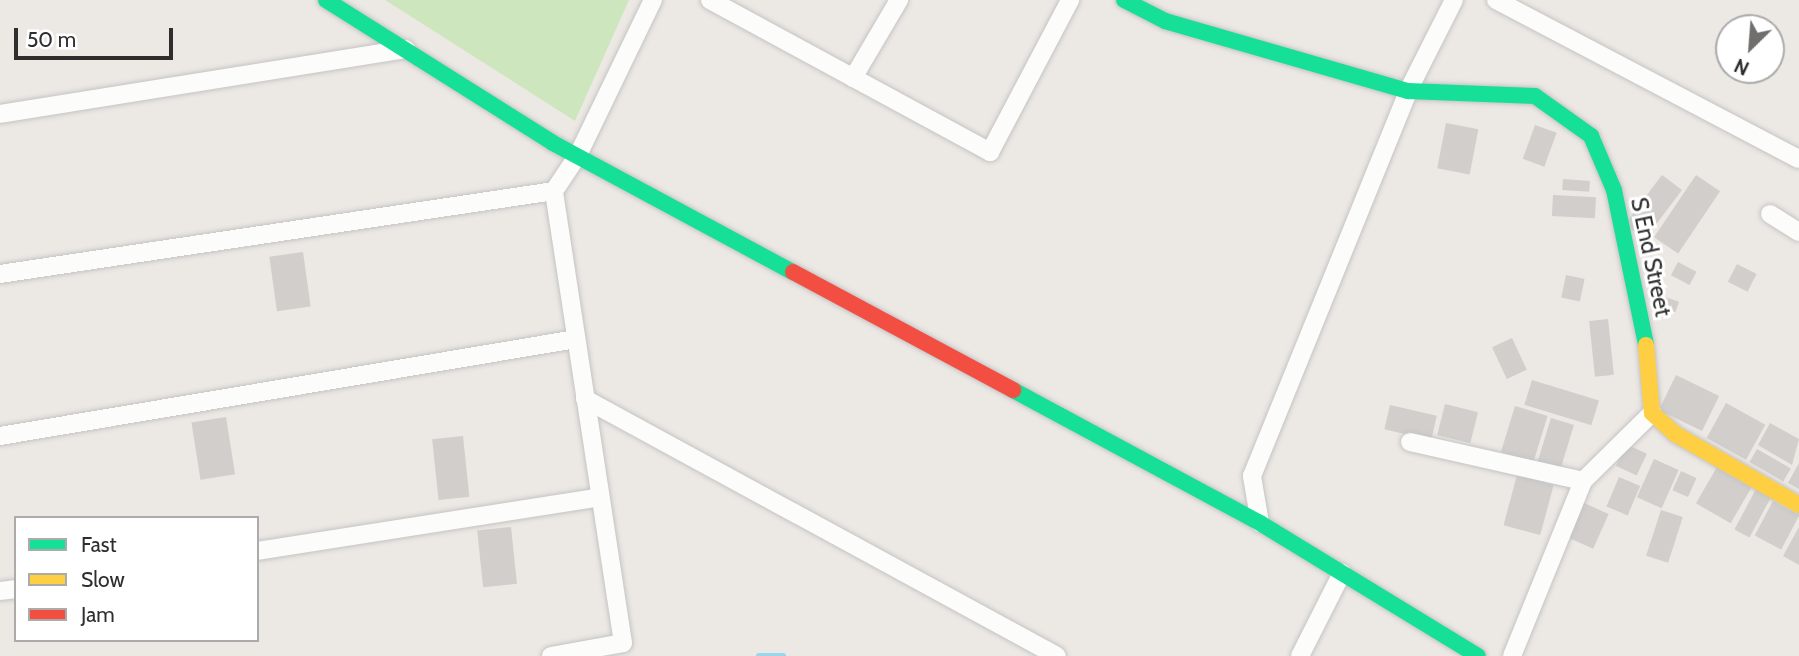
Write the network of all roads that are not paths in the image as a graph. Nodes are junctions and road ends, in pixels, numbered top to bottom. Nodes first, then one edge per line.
1 (326, 0) edge
2 (653, 0) edge
3 (710, 0) edge
4 (899, 0) edge
5 (1070, 0) edge
6 (1124, 0) edge
7 (1454, 0) edge
8 (1496, 0) edge
9 (406, 49) junction
10 (853, 78) junction
11 (1408, 91) junction
12 (0, 114) edge
13 (579, 155) junction
14 (1799, 159) edge
15 (554, 191) junction
16 (1770, 214) dead end
17 (1799, 232) edge
18 (0, 274) edge
19 (576, 339) junction
20 (585, 399) junction
21 (1652, 413) junction
22 (0, 436) edge
23 (1410, 442) dead end
24 (1583, 481) junction
25 (600, 497) junction
26 (1799, 505) edge
27 (1260, 523) junction
28 (259, 551) edge
29 (1342, 573) junction
30 (551, 656) edge
31 (1057, 656) edge
32 (1300, 656) edge
33 (1478, 656) edge
34 (1512, 656) edge

1 - 9 street
2 - 13 street
3 - 10 street
4 - 10 street
5 - 10 street
6 - 11 street, S End Street
7 - 11 street
8 - 14 street
9 - 12 street
9 - 13 street
11 - 21 street, S End Street
11 - 27 street
13 - 15 street
13 - 27 street
15 - 18 street
15 - 19 street
16 - 17 street
19 - 20 street
19 - 22 street
20 - 25 street
20 - 31 street
21 - 24 street
21 - 26 street
23 - 24 street
24 - 34 street
25 - 28 street
25 - 30 street
27 - 29 street
29 - 32 street
29 - 33 street

